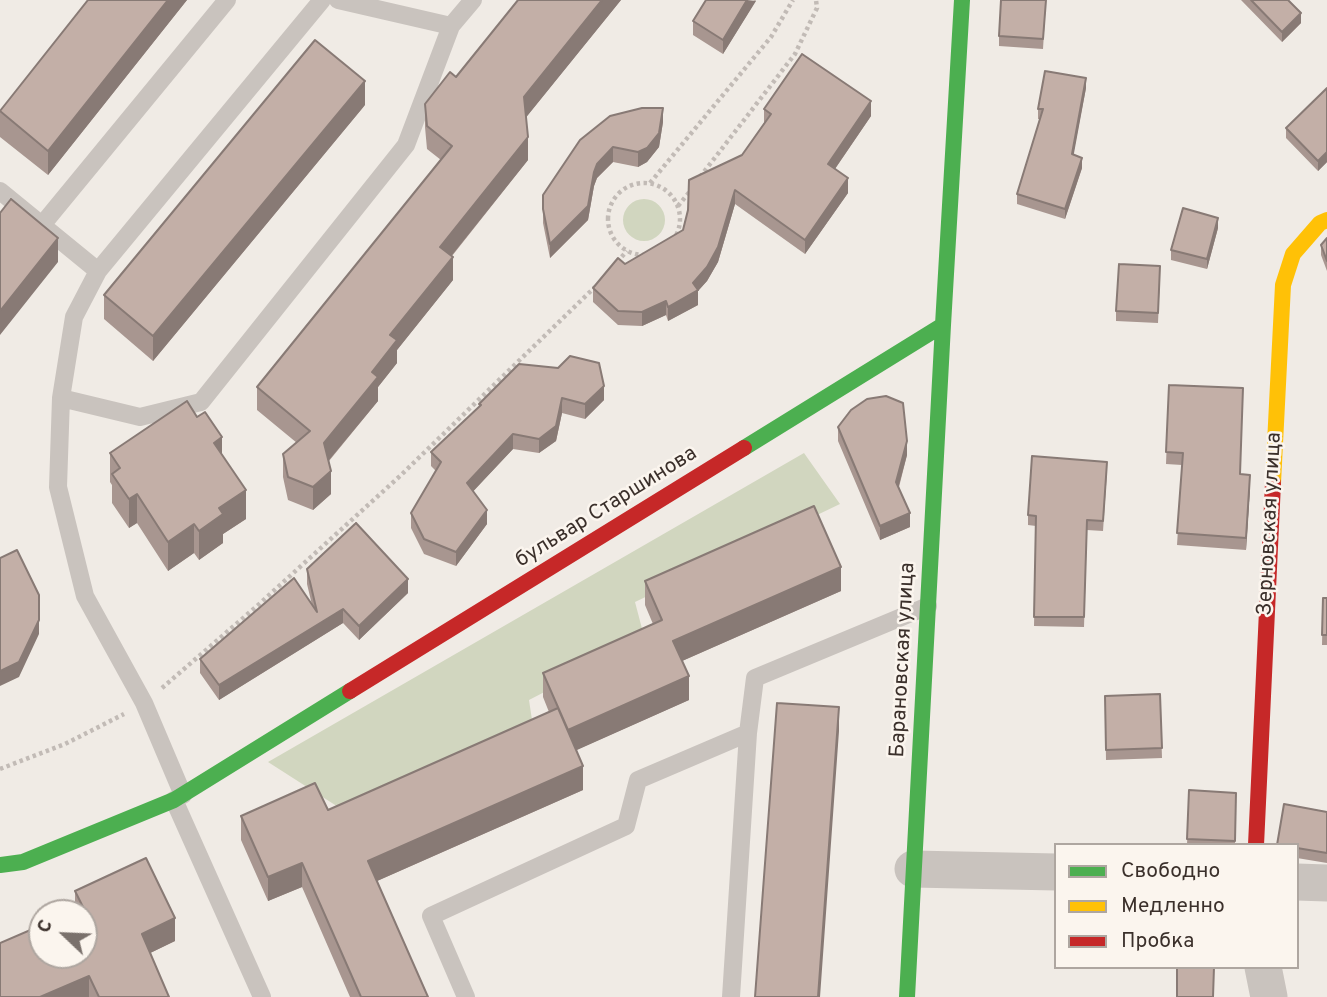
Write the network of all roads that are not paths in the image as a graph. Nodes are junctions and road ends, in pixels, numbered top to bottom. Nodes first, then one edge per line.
1 (228, 0) edge
2 (322, 0) edge
3 (338, 0) edge
4 (473, 0) edge
5 (962, 0) edge
6 (451, 26) junction
7 (0, 191) edge
8 (1327, 220) edge
9 (42, 225) junction
10 (98, 271) junction
11 (943, 325) junction
12 (61, 398) junction
13 (928, 606) junction
14 (748, 733) junction
15 (179, 797) junction
16 (1255, 843) edge
17 (0, 865) edge
18 (913, 869) junction
19 (1054, 872) edge
20 (1299, 882) edge
21 (1327, 883) edge
22 (1263, 969) edge
23 (262, 997) edge
24 (466, 997) edge
25 (731, 997) edge
26 (907, 997) edge
27 (1269, 997) edge

1 - 9 lane
2 - 10 lane
3 - 6 lane
4 - 6 lane
5 - 11 street
6 - 12 lane
7 - 9 lane
8 - 16 street, Зерновская улица
9 - 10 lane
10 - 12 lane
11 - 13 street, Барановская улица
11 - 15 street, бульвар Старшинова
12 - 15 lane
13 - 14 lane
13 - 18 street, Барановская улица
14 - 24 lane
14 - 25 lane
15 - 17 street, бульвар Старшинова
15 - 23 lane
18 - 19 street
18 - 26 street, Барановская улица
20 - 21 street
22 - 27 street

